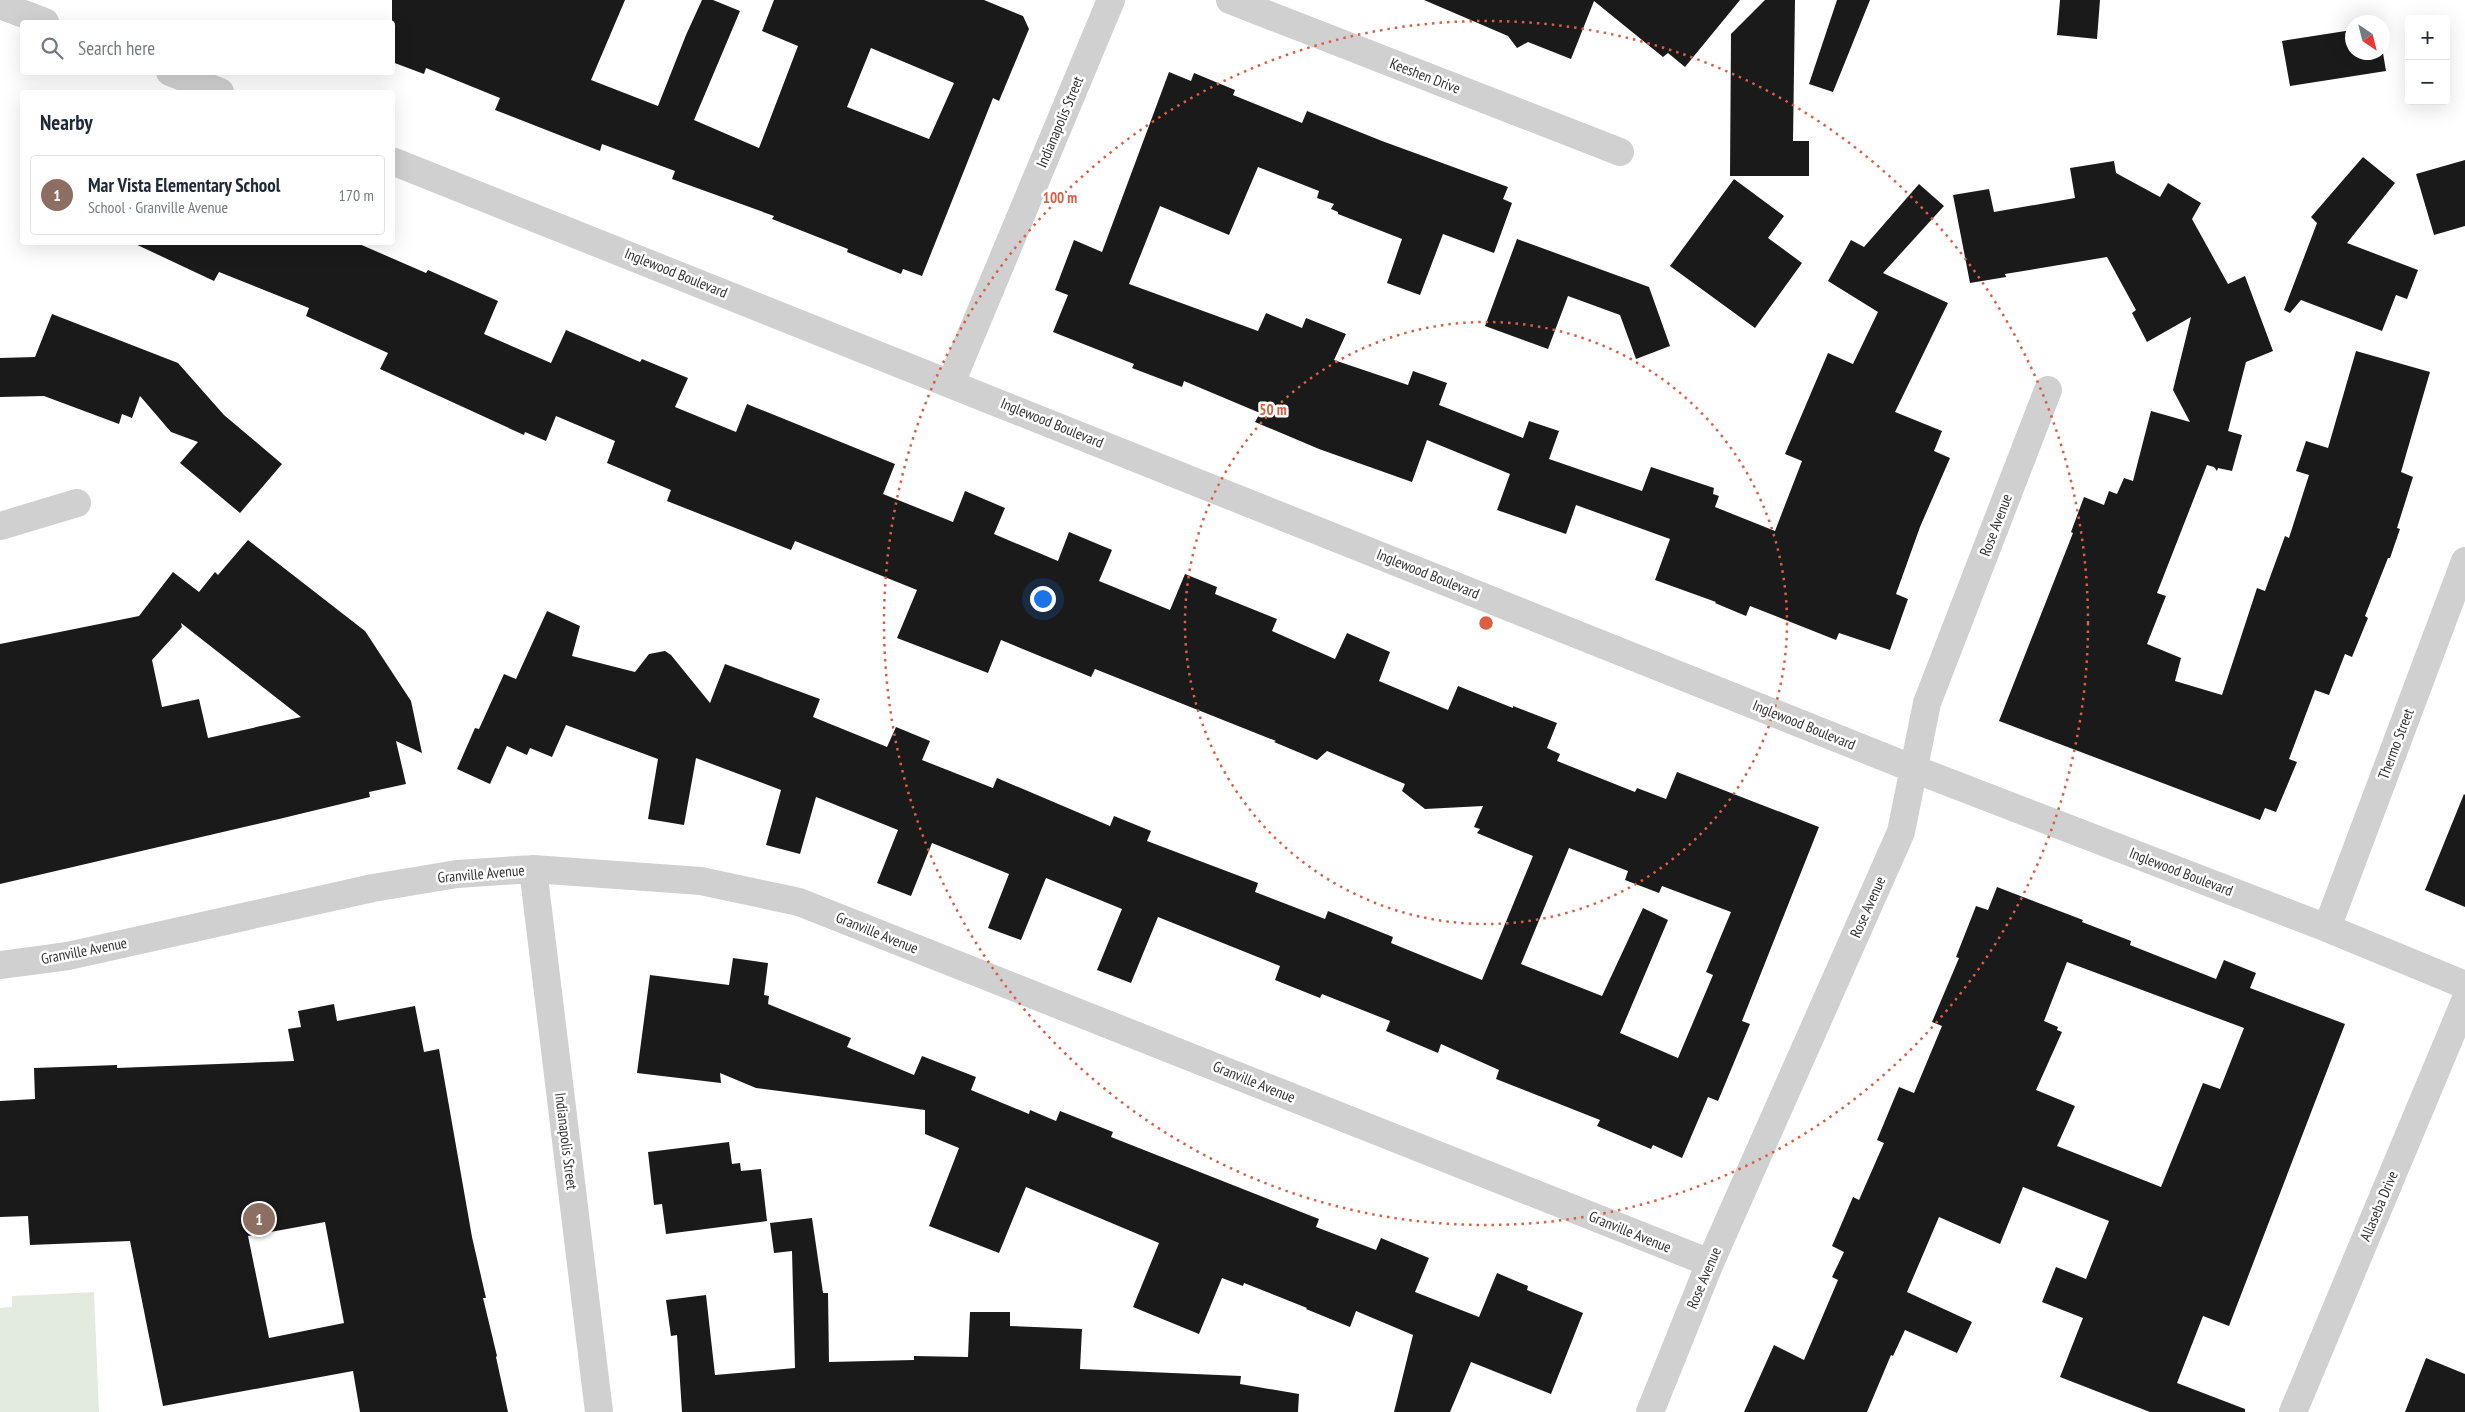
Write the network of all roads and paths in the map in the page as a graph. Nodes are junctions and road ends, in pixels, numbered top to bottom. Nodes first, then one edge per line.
1 (1111, 0) edge
2 (1230, 0) edge
3 (0, 5) edge
4 (39, 20) edge
5 (178, 75) edge
6 (215, 90) edge
7 (1620, 152) dead end
8 (395, 162) edge
9 (951, 383) junction
10 (2048, 390) dead end
11 (77, 503) dead end
12 (0, 526) edge
13 (2465, 561) edge
14 (1914, 769) junction
15 (533, 869) junction
16 (2327, 928) junction
17 (0, 965) edge
18 (2465, 985) edge
19 (2465, 1001) edge
20 (1710, 1263) junction
21 (599, 1412) edge
22 (1650, 1412) edge
23 (2293, 1412) edge

1 - 9 street, Indianapolis Street
2 - 7 street, Keeshen Drive
3 - 4 street
5 - 6 street
8 - 9 street, Inglewood Boulevard
9 - 14 street, Inglewood Boulevard
10 - 14 street, Rose Avenue
11 - 12 street
13 - 16 street, Thermo Street
14 - 16 street, Inglewood Boulevard
14 - 20 street, Rose Avenue
15 - 17 street, Granville Avenue
15 - 20 street, Granville Avenue
15 - 21 street, Indianapolis Street
16 - 18 street, Inglewood Boulevard
19 - 23 street, Allaseba Drive
20 - 22 street, Rose Avenue

